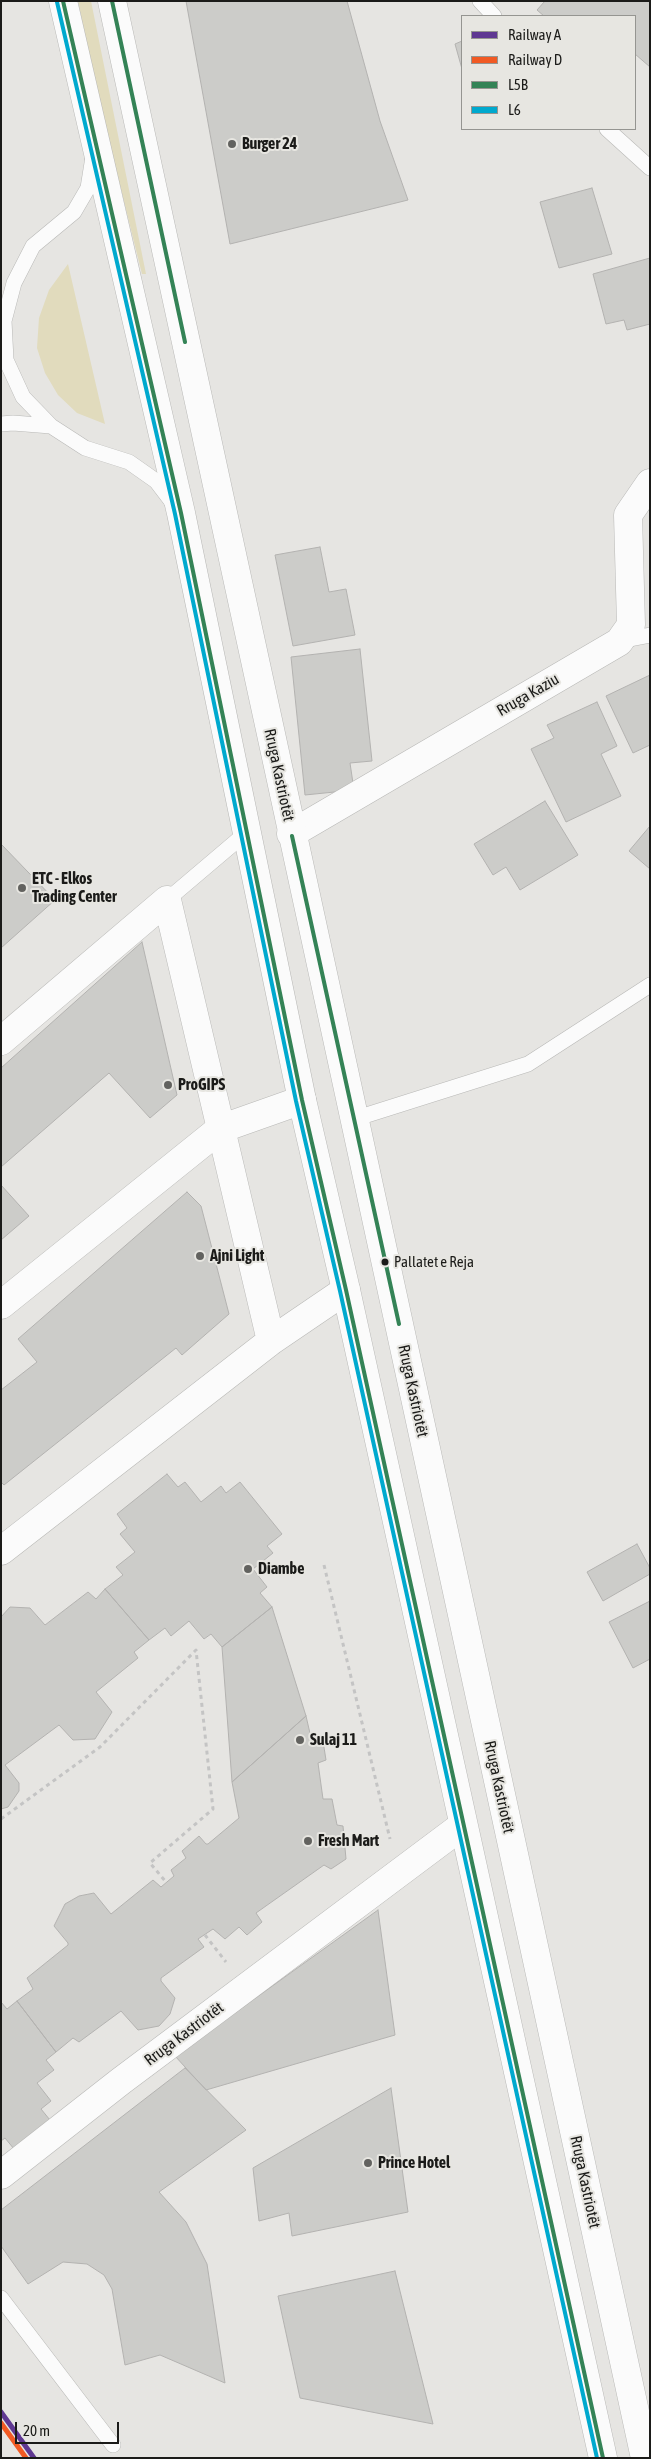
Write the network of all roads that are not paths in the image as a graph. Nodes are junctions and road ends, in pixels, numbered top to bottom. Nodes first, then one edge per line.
1 (63, 1) edge
2 (112, 1) edge
3 (480, 1) edge
4 (493, 15) edge
5 (608, 130) edge
6 (95, 146) junction
7 (650, 168) edge
8 (3, 367) edge
9 (1, 424) edge
10 (51, 426) junction
11 (650, 483) edge
12 (181, 513) junction
13 (650, 635) edge
14 (619, 642) junction
15 (246, 833) junction
16 (291, 834) junction
17 (167, 900) junction
18 (650, 985) edge
19 (1, 1041) edge
20 (302, 1100) junction
21 (354, 1119) junction
22 (220, 1129) junction
23 (346, 1290) junction
24 (1, 1305) edge
25 (271, 1341) junction
26 (1, 1551) edge
27 (463, 1825) junction
28 (1, 2176) edge
29 (1, 2298) edge
30 (113, 2445) dead end
31 (602, 2458) edge
32 (645, 2458) edge

1 - 6 main road
2 - 16 main road, Rruga Kastriotët
3 - 4 lane
5 - 7 lane
6 - 8 lane
6 - 12 main road
8 - 10 lane
9 - 10 lane
10 - 12 lane
11 - 14 main road
12 - 15 main road
13 - 14 lane
14 - 16 main road, Rruga Kaziu
15 - 17 lane
15 - 20 main road
16 - 21 main road, Rruga Kastriotët
17 - 19 main road
17 - 22 main road
18 - 21 lane
20 - 22 main road
20 - 23 main road
21 - 32 main road, Rruga Kastriotët
22 - 24 main road
22 - 25 main road
23 - 25 main road
23 - 27 main road
25 - 26 main road
27 - 28 main road, Rruga Kastriotët
27 - 31 main road
29 - 30 lane

